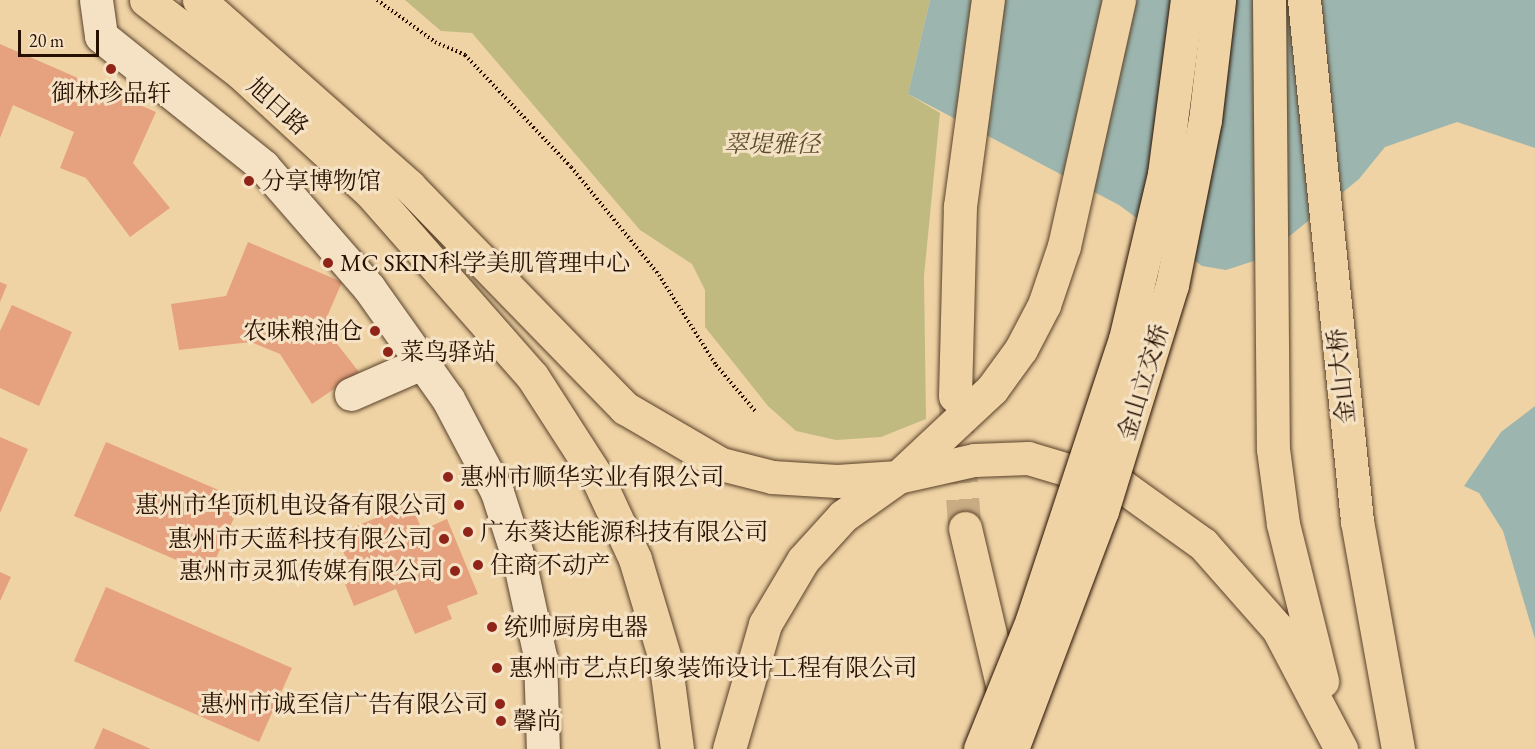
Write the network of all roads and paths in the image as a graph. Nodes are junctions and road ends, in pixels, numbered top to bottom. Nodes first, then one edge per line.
1 (96, 0) edge
2 (146, 0) edge
3 (199, 0) edge
4 (377, 0) edge
5 (988, 0) edge
6 (1119, 0) edge
7 (1187, 0) edge
8 (1219, 0) edge
9 (1269, 0) edge
10 (1304, 0) edge
11 (424, 362) junction
12 (351, 394) dead end
13 (965, 401) junction
14 (756, 412) dead end
15 (898, 477) junction
16 (965, 528) tunnel mouth
17 (1340, 746) edge
18 (543, 749) edge
19 (677, 749) edge
20 (729, 749) edge
21 (980, 749) edge
22 (1012, 749) edge
23 (1018, 749) edge
24 (1398, 749) edge

1 - 11 street
2 - 19 main road, 旭日路
3 - 15 main road, 旭日路
4 - 14 path
5 - 13 main road
6 - 13 main road
7 - 21 main road, 金山立交桥, bridge
8 - 22 main road, 金山立交桥, bridge
9 - 17 main road
10 - 24 main road, 金山大桥
11 - 12 street
11 - 18 street
13 - 15 main road
15 - 17 main road
15 - 20 main road
16 - 23 main road

